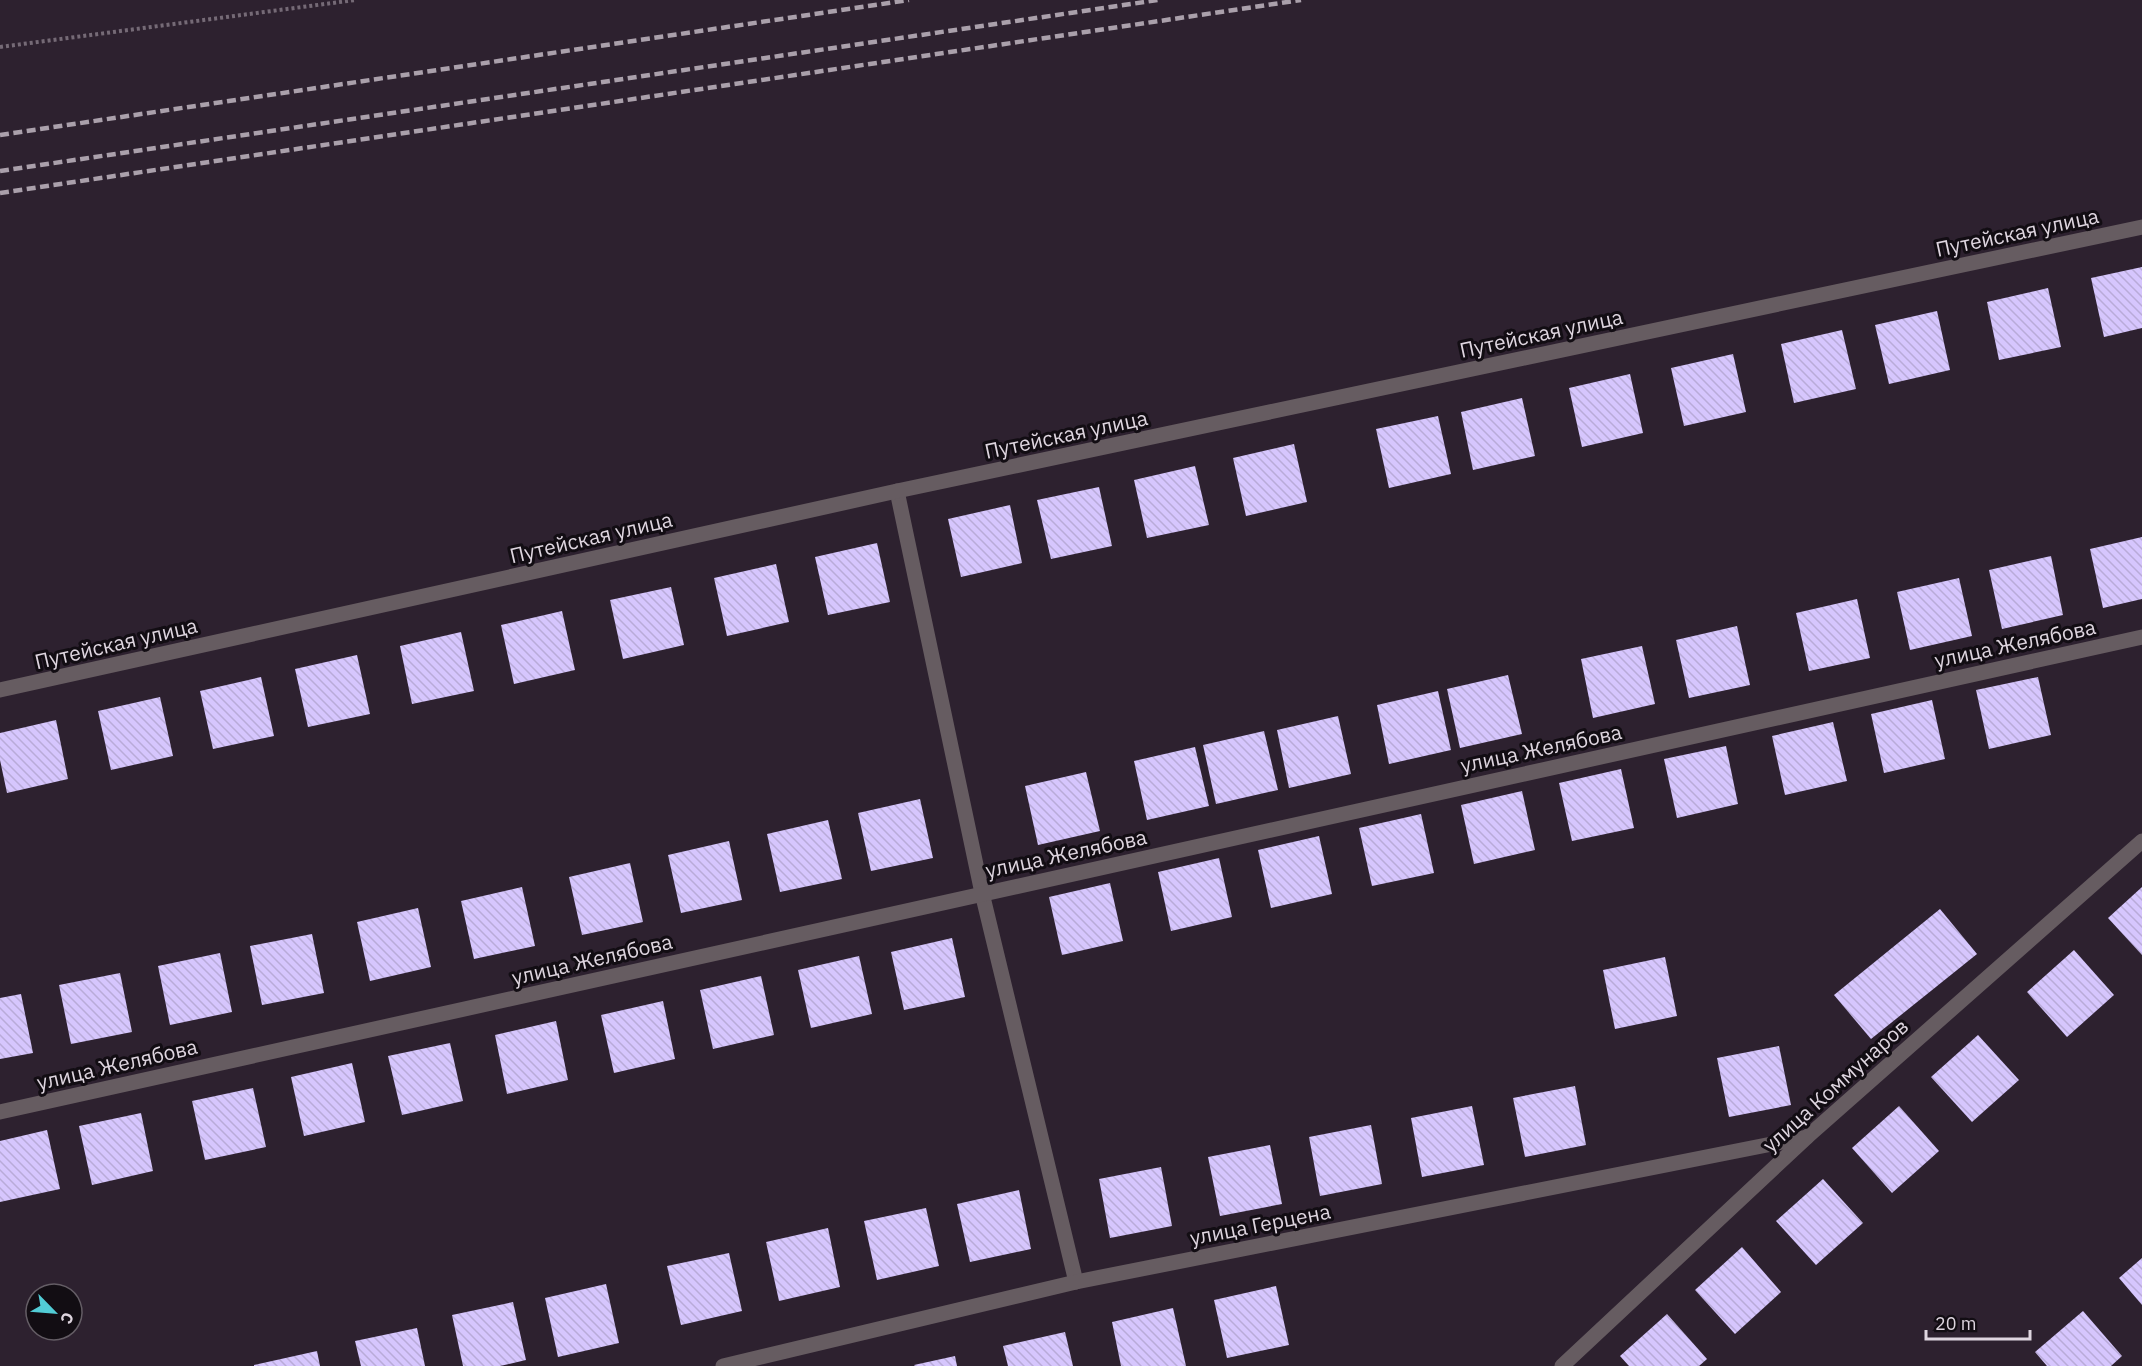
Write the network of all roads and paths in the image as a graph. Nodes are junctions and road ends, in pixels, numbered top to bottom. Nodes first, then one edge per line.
1 (355, 0) edge
2 (0, 47) edge
3 (2142, 226) edge
4 (897, 491) junction
5 (2142, 637) edge
6 (0, 690) edge
7 (2142, 841) edge
8 (982, 893) junction
9 (0, 1112) edge
10 (1808, 1137) junction
11 (1076, 1282) junction
12 (723, 1366) edge
13 (1562, 1366) edge

1 - 2 path
3 - 4 street, Путейская улица
4 - 6 street, Путейская улица
4 - 8 street
5 - 8 street, улица Желябова
7 - 10 street, улица Коммунаров
8 - 9 street, улица Желябова
8 - 11 street
10 - 11 street, улица Герцена
10 - 13 street, улица Коммунаров
11 - 12 street, улица Герцена

